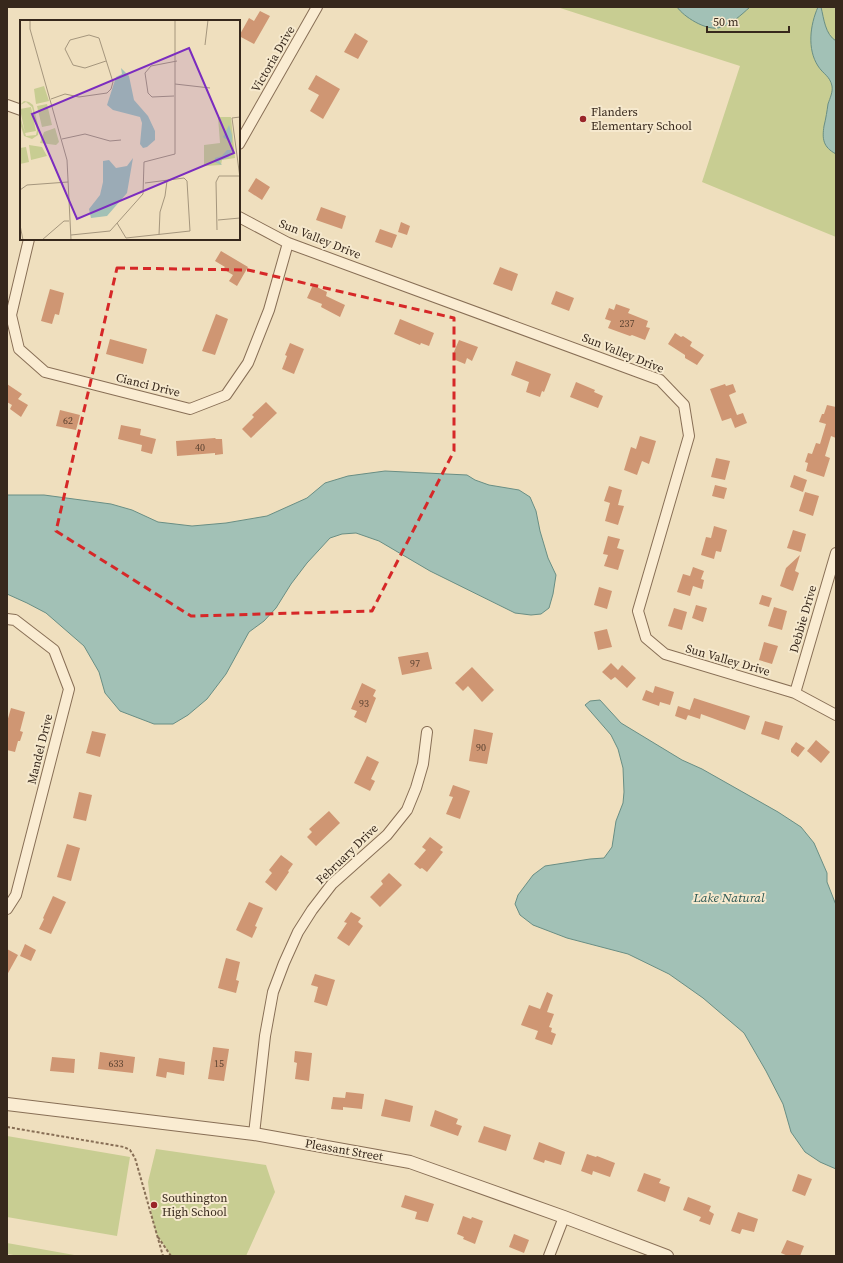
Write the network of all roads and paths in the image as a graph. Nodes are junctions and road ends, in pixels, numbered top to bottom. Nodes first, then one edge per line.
1 (317, 7) edge
2 (7, 104) edge
3 (20, 110) edge
4 (240, 142) edge
5 (240, 218) edge
6 (29, 240) edge
7 (288, 243) junction
8 (836, 553) edge
9 (7, 619) edge
10 (795, 693) junction
11 (836, 715) edge
12 (427, 732) dead end
13 (7, 909) edge
14 (7, 1104) edge
15 (7, 1127) edge
16 (254, 1134) junction
17 (564, 1217) junction
18 (156, 1233) junction
19 (164, 1256) edge
20 (171, 1256) edge
21 (549, 1256) edge
22 (667, 1256) edge

1 - 4 street, Victoria Drive
2 - 3 street
5 - 7 street, Sun Valley Drive
6 - 7 street, Cianci Drive
7 - 10 street, Sun Valley Drive
8 - 10 street, Debbie Drive
9 - 13 street, Mandel Drive
10 - 11 street, Sun Valley Drive
12 - 16 street, February Drive
14 - 16 street, Pleasant Street
15 - 18 path
16 - 17 street, Pleasant Street
17 - 21 street
17 - 22 street, Pleasant Street
18 - 19 path
18 - 20 path

